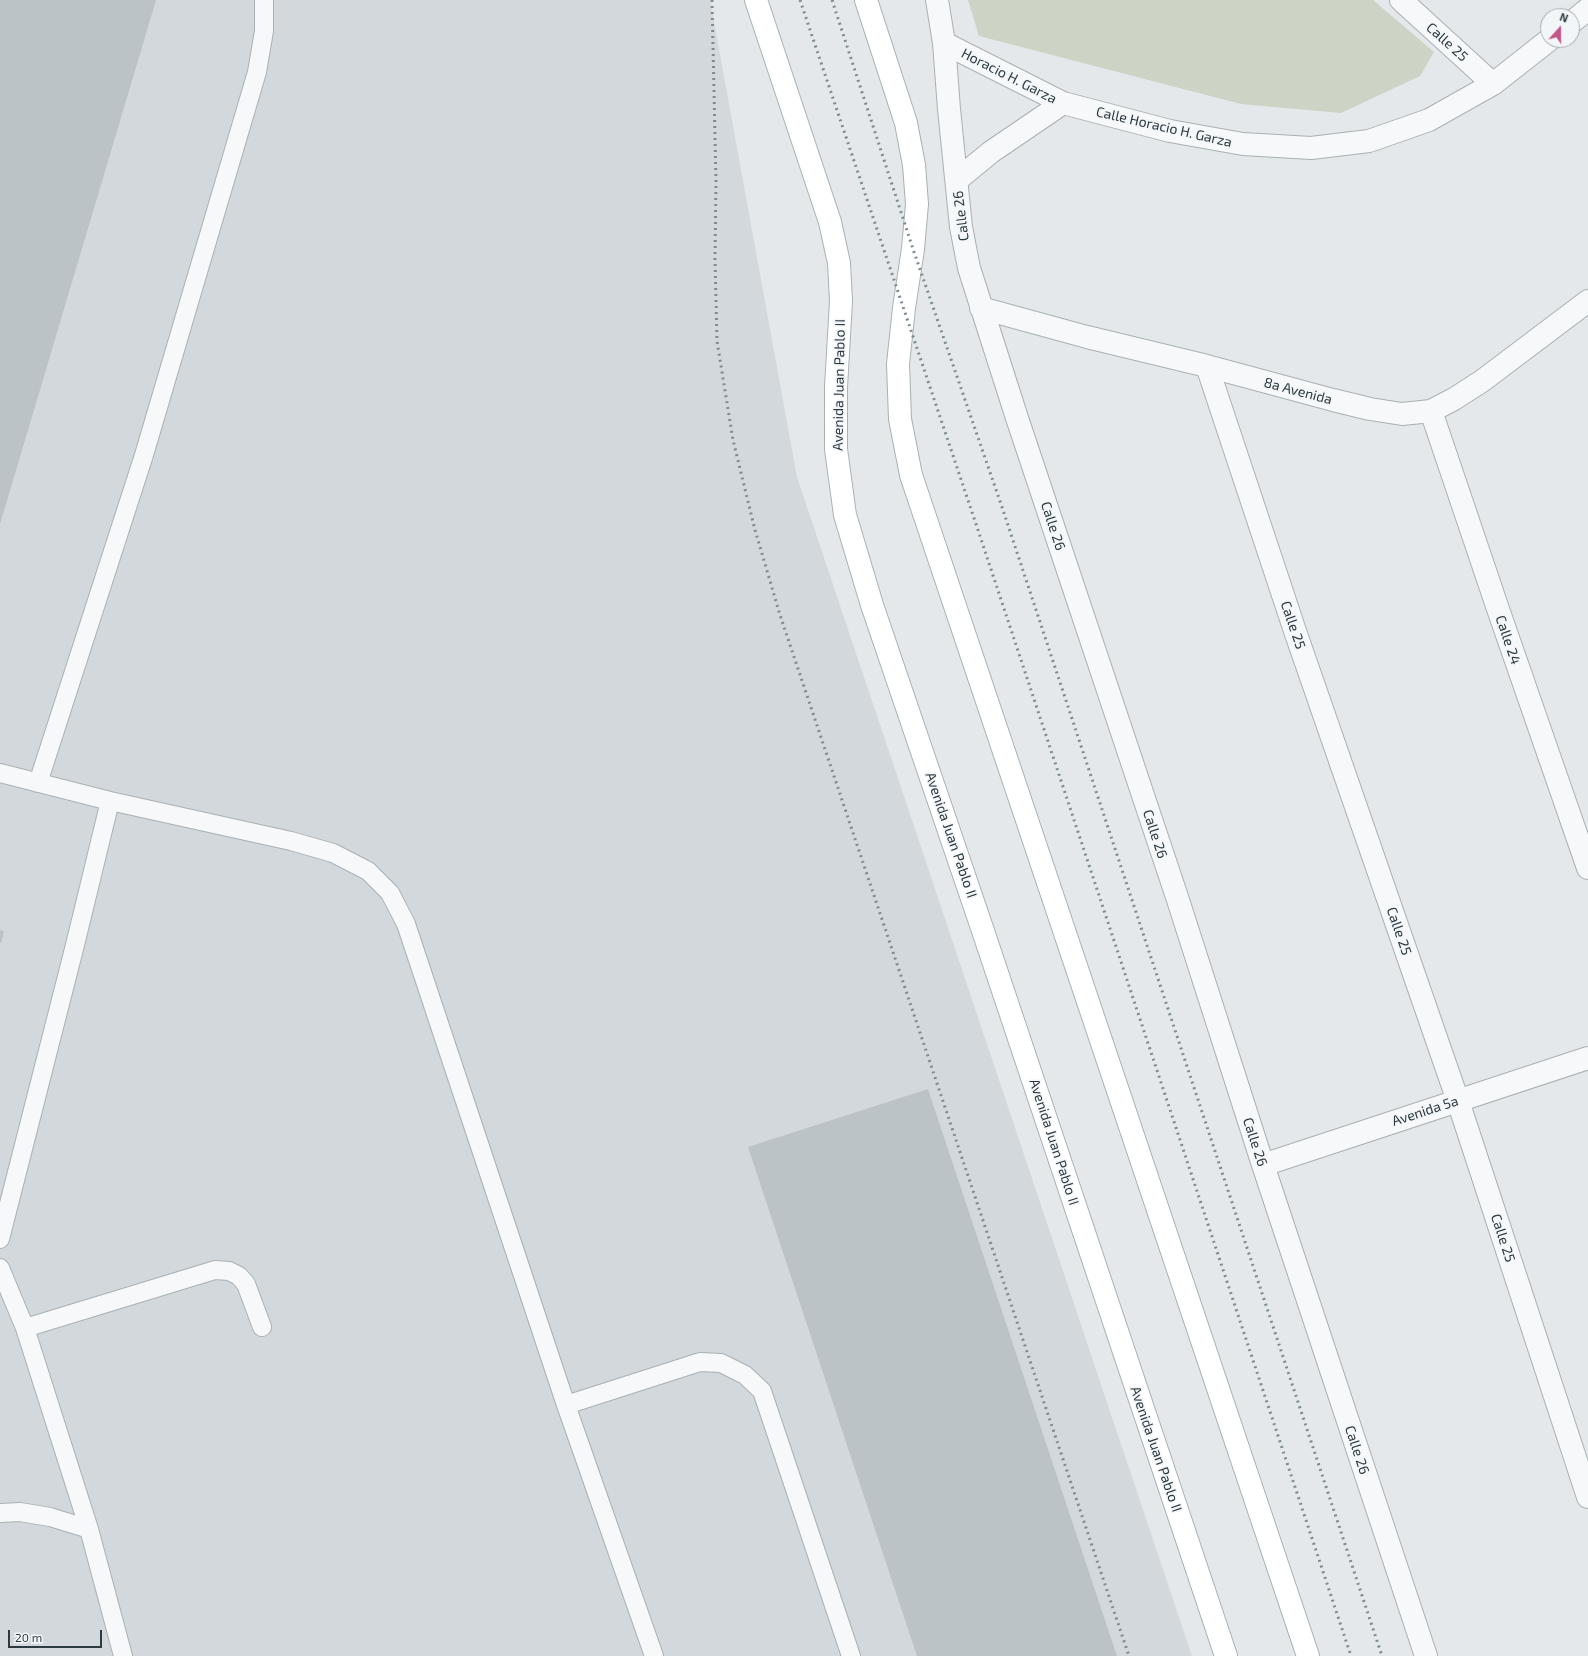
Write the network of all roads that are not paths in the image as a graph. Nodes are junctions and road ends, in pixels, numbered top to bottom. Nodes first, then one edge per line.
1 (264, 0) edge
2 (756, 0) edge
3 (866, 0) edge
4 (937, 0) edge
5 (1401, 0) edge
6 (944, 43) junction
7 (1540, 48) edge
8 (1493, 84) junction
9 (1063, 103) junction
10 (957, 180) junction
11 (1588, 301) edge
12 (981, 308) junction
13 (1207, 366) junction
14 (1431, 410) junction
15 (0, 773) edge
16 (38, 783) junction
17 (110, 801) junction
18 (1588, 868) edge
19 (1588, 1058) edge
20 (1458, 1101) junction
21 (1263, 1165) junction
22 (0, 1239) edge
23 (0, 1268) edge
24 (262, 1327) dead end
25 (25, 1328) junction
26 (566, 1405) junction
27 (1588, 1497) edge
28 (0, 1513) edge
29 (89, 1529) junction
30 (123, 1656) edge
31 (654, 1656) edge
32 (851, 1656) edge
33 (1226, 1656) edge
34 (1308, 1656) edge
35 (1426, 1656) edge

1 - 16 lane
2 - 33 main road, Avenida Juan Pablo II
3 - 34 main road
4 - 6 street, Calle 26
5 - 8 street, Calle 25
6 - 9 street, Horacio H. Garza
6 - 10 street, Calle 26
7 - 8 street, Calle Horacio H. Garza
8 - 9 street, Calle Horacio H. Garza
9 - 10 street, Horacio H. Garza
10 - 12 street, Calle 26
11 - 14 street, 8a Avenida
12 - 13 street, 8a Avenida
12 - 21 street, Calle 26
13 - 14 street, 8a Avenida
13 - 20 street, Calle 25
14 - 18 street, Calle 24
15 - 16 lane
16 - 17 lane
17 - 22 lane
17 - 26 lane
19 - 20 street, Avenida 5a
20 - 21 street, Avenida 5a
20 - 27 street, Calle 25
21 - 35 street, Calle 26
23 - 25 lane
24 - 25 lane
25 - 29 lane
26 - 31 lane
26 - 32 lane
28 - 29 lane
29 - 30 lane

